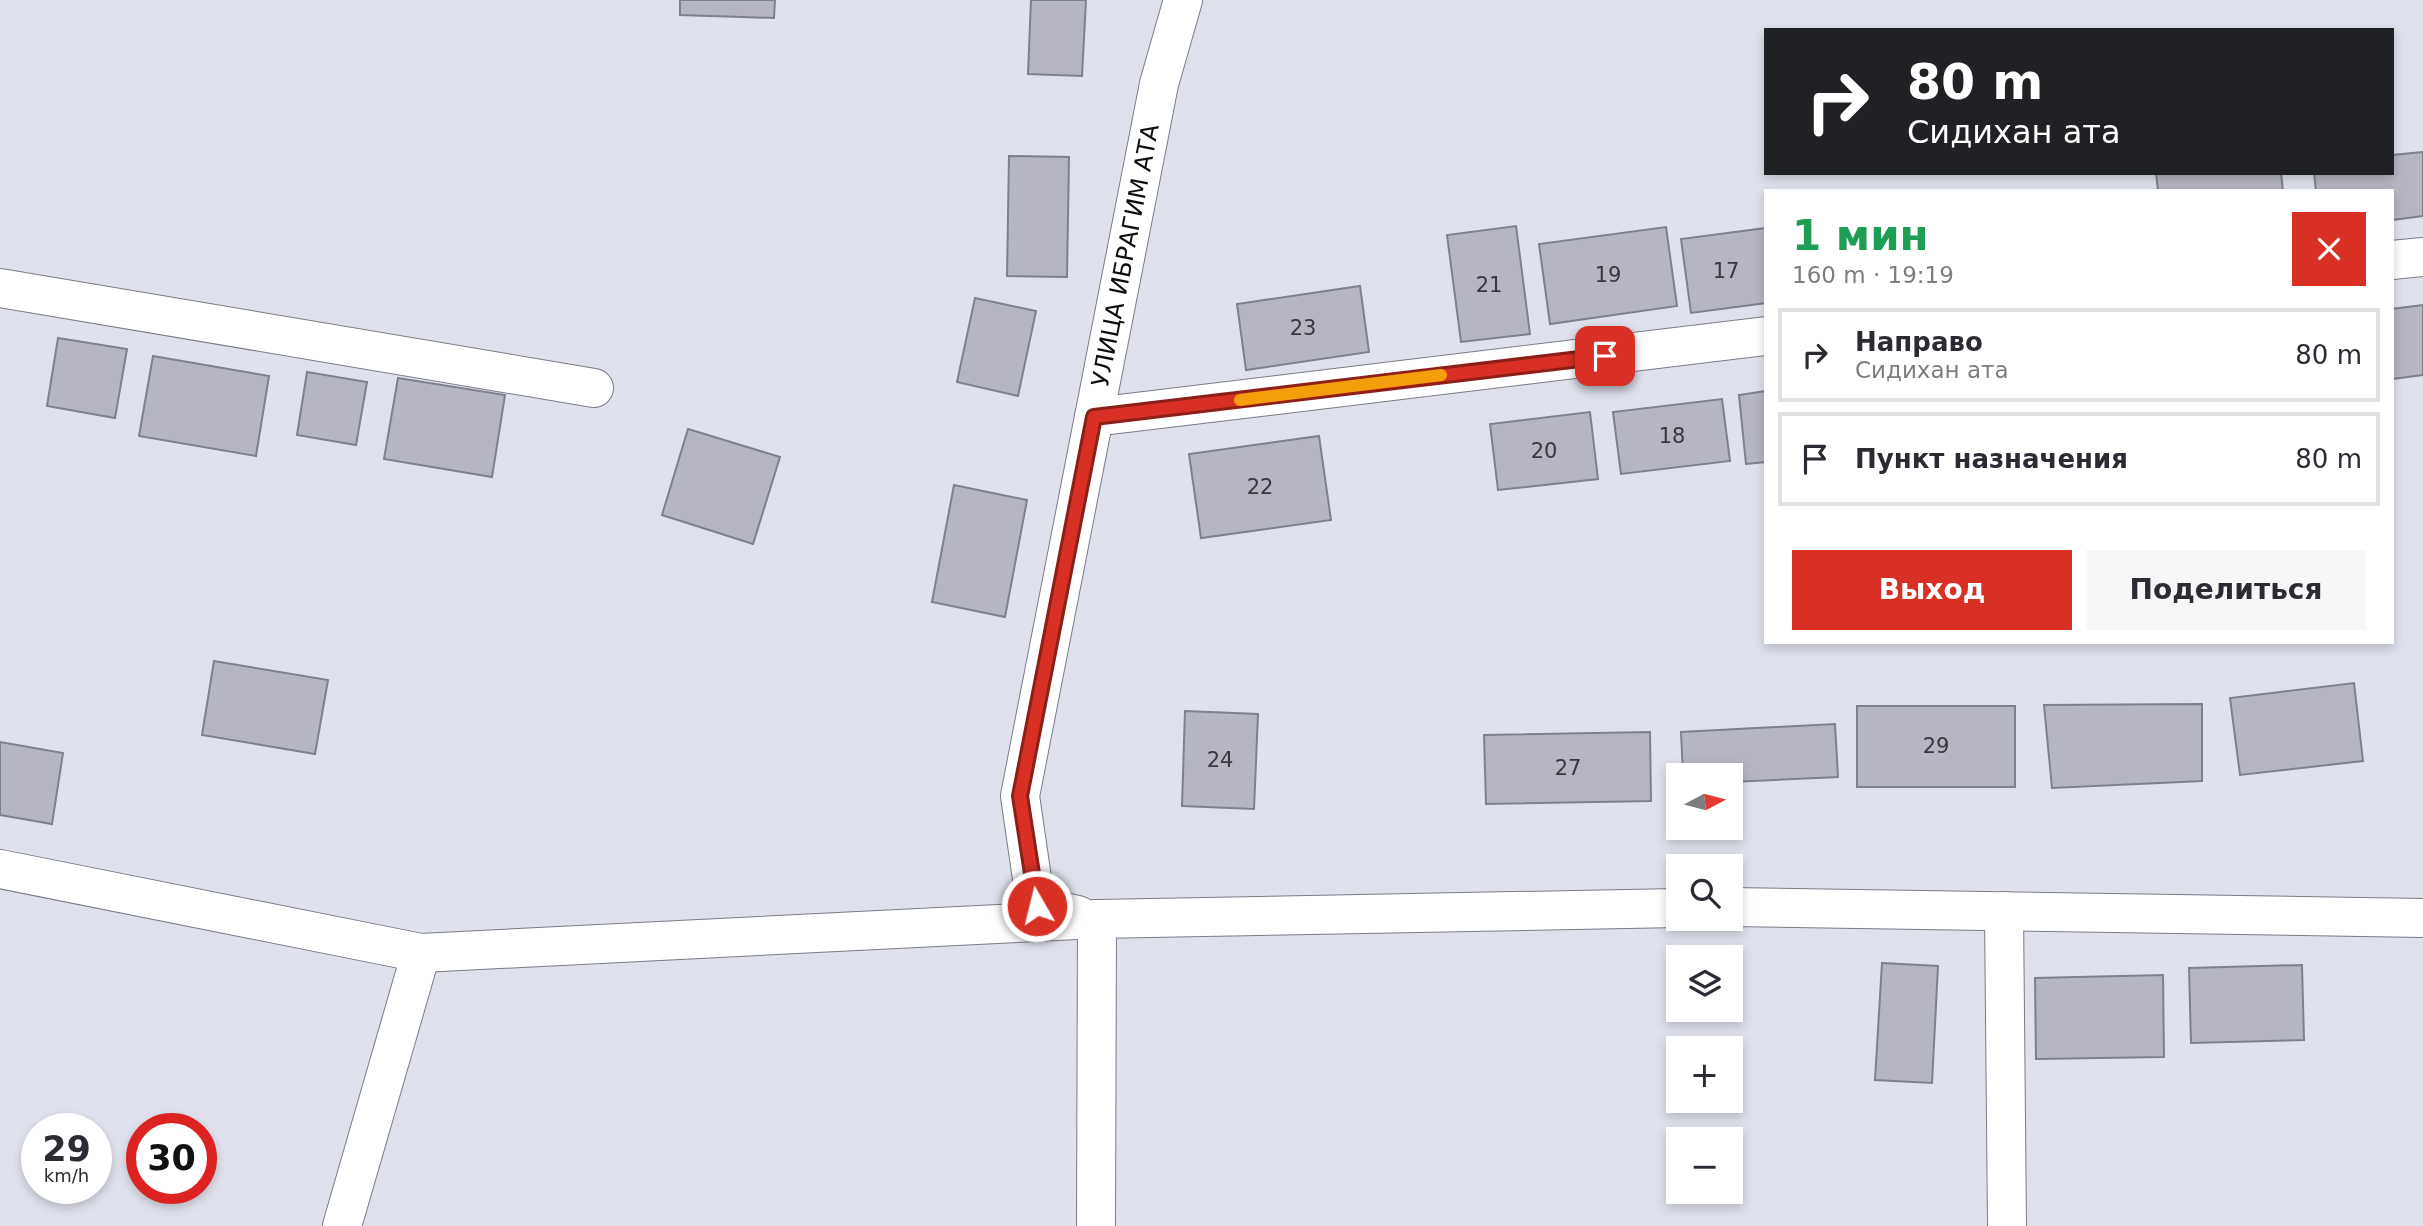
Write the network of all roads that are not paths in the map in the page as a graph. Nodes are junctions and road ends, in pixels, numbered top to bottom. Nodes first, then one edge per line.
1 (1183, 0) edge
2 (2423, 257) edge
3 (2394, 260) edge
4 (0, 288) edge
5 (1764, 336) edge
6 (594, 388) dead end
7 (1094, 417) junction
8 (0, 869) edge
9 (1743, 907) edge
10 (1666, 908) edge
11 (2004, 911) junction
12 (2423, 918) edge
13 (1097, 919) junction
14 (421, 953) junction
15 (342, 1226) edge
16 (1096, 1226) edge
17 (2007, 1226) edge

1 - 7 street, УЛИЦА ИБРАГИМ АТА
2 - 3 street
4 - 6 street
5 - 7 street
7 - 13 street, УЛИЦА ИБРАГИМ АТА
8 - 14 street
9 - 11 street
10 - 13 street
11 - 12 street
11 - 17 street
13 - 14 street
13 - 16 street
14 - 15 street

